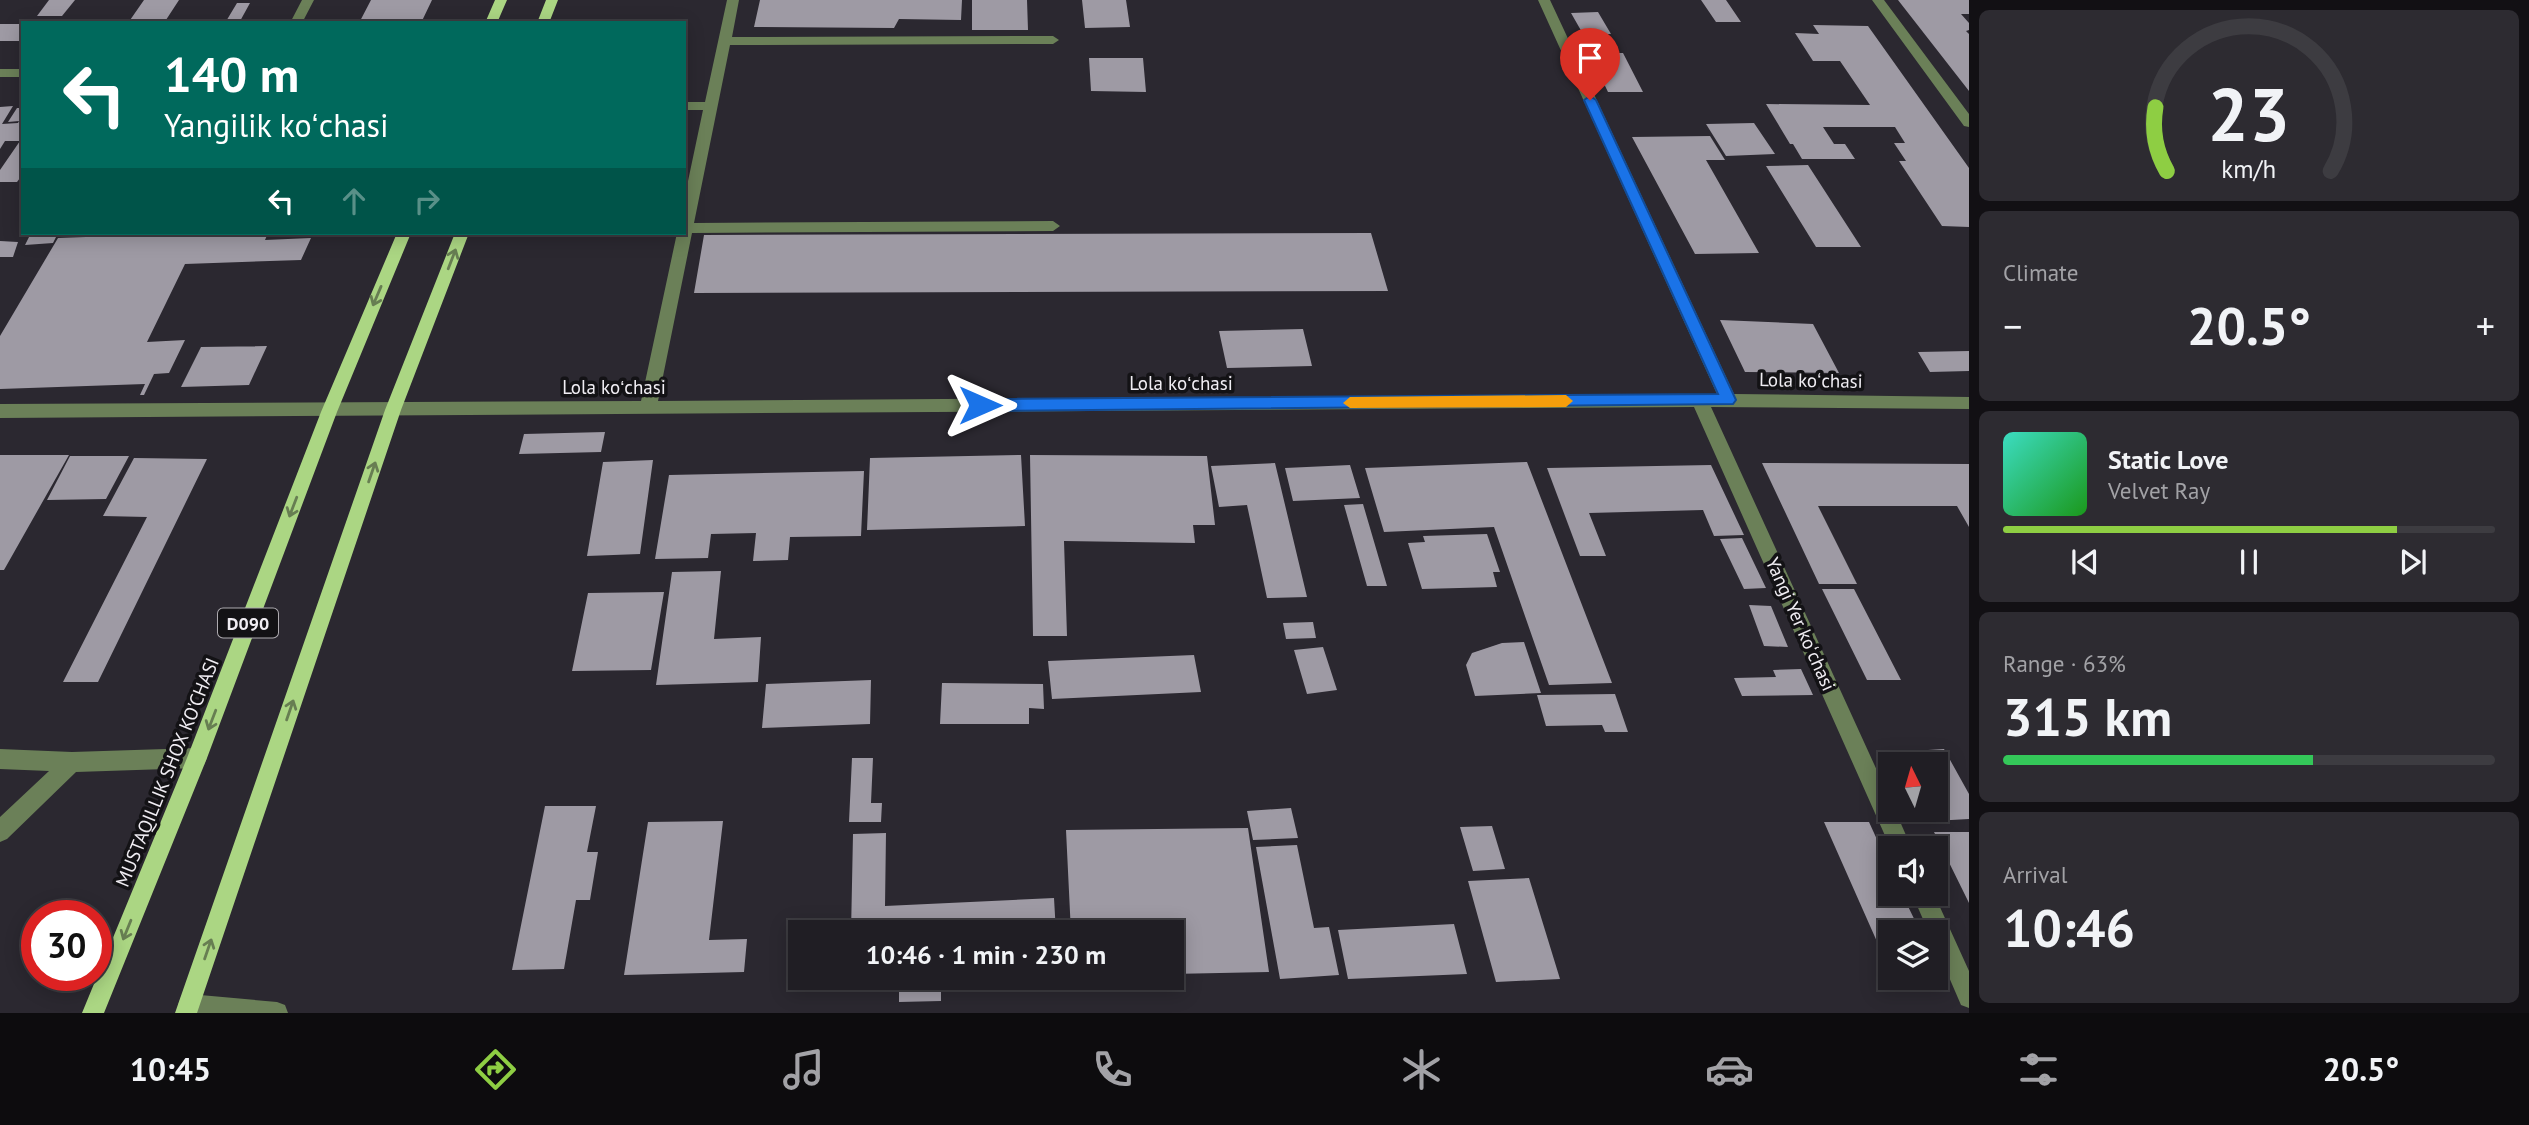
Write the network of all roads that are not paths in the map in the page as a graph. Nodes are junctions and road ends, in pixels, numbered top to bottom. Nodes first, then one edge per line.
1 (308, 0) edge
2 (501, 0) edge
3 (552, 0) edge
4 (733, 0) edge
5 (1544, 0) edge
6 (1878, 0) edge
7 (297, 21) edge
8 (492, 21) edge
9 (544, 21) edge
10 (1053, 40) dead end
11 (724, 41) junction
12 (0, 73) edge
13 (21, 73) edge
14 (686, 106) edge
15 (711, 106) junction
16 (1969, 123) edge
17 (686, 223) edge
18 (1053, 226) dead end
19 (686, 228) edge
20 (403, 235) edge
21 (461, 235) edge
22 (684, 235) edge
23 (1699, 400) junction
24 (1728, 400) junction
25 (1969, 403) edge
26 (648, 408) junction
27 (393, 410) junction
28 (0, 411) edge
29 (329, 412) junction
30 (197, 758) junction
31 (0, 759) edge
32 (72, 762) junction
33 (0, 832) edge
34 (1896, 836) edge
35 (1928, 906) edge
36 (1969, 996) edge
37 (188, 1009) edge
38 (93, 1013) edge
39 (277, 1013) edge

1 - 7 street
2 - 8 main road
3 - 9 main road
4 - 11 street
5 - 24 street
6 - 16 street
10 - 11 street
11 - 15 street
12 - 13 street
14 - 15 street
15 - 17 street
18 - 19 street
20 -> 29 main road, MUSTAQILLIK SHOX KO'CHASI / D090
27 -> 21 main road
22 - 26 street
23 - 24 street, Lola koʻchasi
23 - 26 street, Lola koʻchasi
23 - 34 street, Yangi Yer koʻchasi
24 - 25 street, Lola koʻchasi
26 - 27 street, Lola koʻchasi
27 - 29 street, Lola koʻchasi
37 -> 27 main road
28 - 29 street, Lola koʻchasi
29 -> 30 main road, MUSTAQILLIK SHOX KO'CHASI / D090
30 - 32 street
30 -> 38 main road, MUSTAQILLIK SHOX KO'CHASI / D090
31 - 32 street
32 - 33 street
35 - 36 street
37 - 39 street

